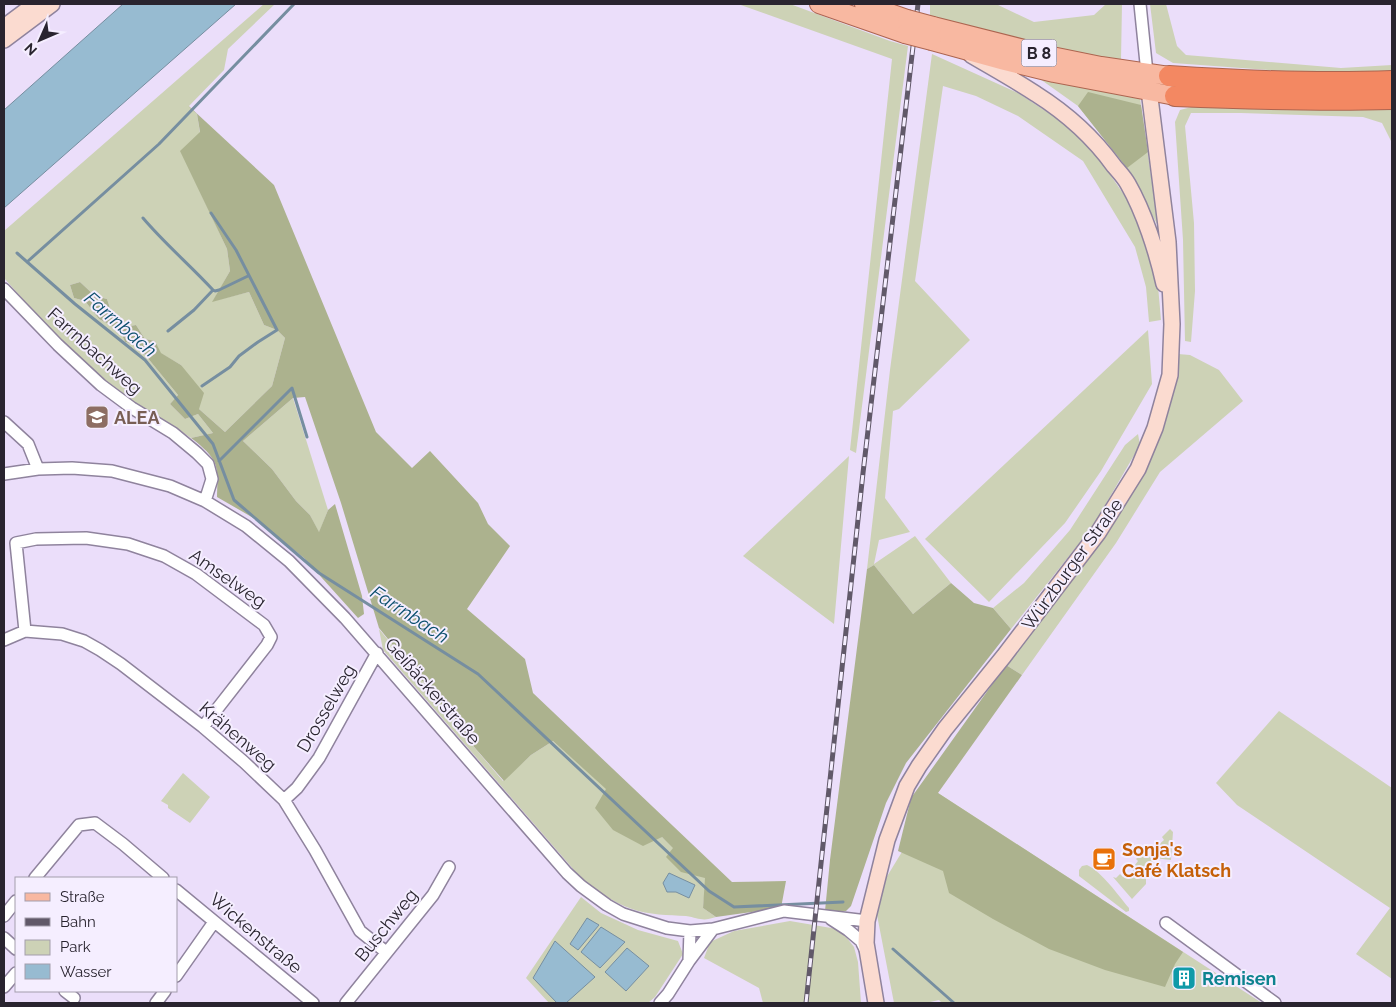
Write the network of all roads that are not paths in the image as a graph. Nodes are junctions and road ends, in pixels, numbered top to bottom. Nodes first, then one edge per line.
1 (35, 4) edge
2 (52, 4) edge
3 (819, 4) edge
4 (864, 4) edge
5 (1140, 4) edge
6 (4, 26) edge
7 (906, 27) junction
8 (932, 34) junction
9 (4, 40) edge
10 (960, 49) junction
11 (1147, 73) junction
12 (1169, 76) joint
13 (1392, 81) edge
14 (1150, 91) junction
15 (1176, 96) joint
16 (1392, 99) edge
17 (4, 289) edge
18 (1172, 324) junction
19 (4, 422) edge
20 (38, 469) junction
21 (4, 474) edge
22 (205, 502) junction
23 (25, 631) junction
24 (4, 640) edge
25 (377, 653) junction
26 (203, 727) junction
27 (284, 800) junction
28 (449, 866) dead end
29 (36, 877) edge
30 (162, 877) edge
31 (178, 892) edge
32 (15, 901) edge
33 (4, 916) edge
34 (827, 916) junction
35 (866, 921) junction
36 (214, 922) junction
37 (1166, 923) dead end
38 (714, 928) junction
39 (690, 931) junction
40 (4, 938) edge
41 (15, 948) edge
42 (386, 952) junction
43 (868, 956) junction
44 (690, 961) junction
45 (178, 973) edge
46 (15, 974) edge
47 (4, 987) edge
48 (164, 992) edge
49 (156, 1003) edge
50 (313, 1003) edge
51 (346, 1003) edge
52 (660, 1003) edge
53 (876, 1003) edge
54 (1276, 1003) edge

1 - 6 street
2 - 9 street
3 - 7 main road, B 8
4 - 7 main road, B 8
5 - 11 street
7 - 8 main road, B 8, bridge
8 - 10 main road, B 8
8 - 11 main road, B 8
10 - 14 main road, B 8
10 - 18 street
11 - 12 main road, B 8
11 - 14 street, Würzburger Straße
12 - 13 highway, B 8
14 - 15 main road, B 8
14 - 18 street, Würzburger Straße
15 - 16 highway, B 8
17 - 22 street, Farrnbachweg
18 - 35 street, Würzburger Straße
19 - 20 street
20 - 21 street, Geißäckerstraße
20 - 22 street, Geißäckerstraße
22 - 25 street, Geißäckerstraße
23 - 24 street, Krähenweg
23 - 26 street, Krähenweg
23 - 26 street, Amselweg
25 - 27 street, Drosselweg
25 - 39 street, Geißäckerstraße
26 - 27 street, Krähenweg
27 - 42 street, Krähenweg
28 - 42 street, Buschweg
29 - 30 street
31 - 36 street, Wickenstraße
32 - 33 street
34 - 35 street, Geißäckerstraße
34 - 38 street, Geißäckerstraße
34 - 43 street, Geißäckerstraße
35 - 43 street, Würzburger Straße
36 - 45 street
36 - 50 street, Wickenstraße
37 - 54 street
38 - 39 street, Geißäckerstraße
38 - 44 street
39 - 44 street
40 - 41 street
42 - 51 street, Buschweg
43 - 53 street, Würzburger Straße
44 - 52 street
46 - 47 street
48 - 49 street

